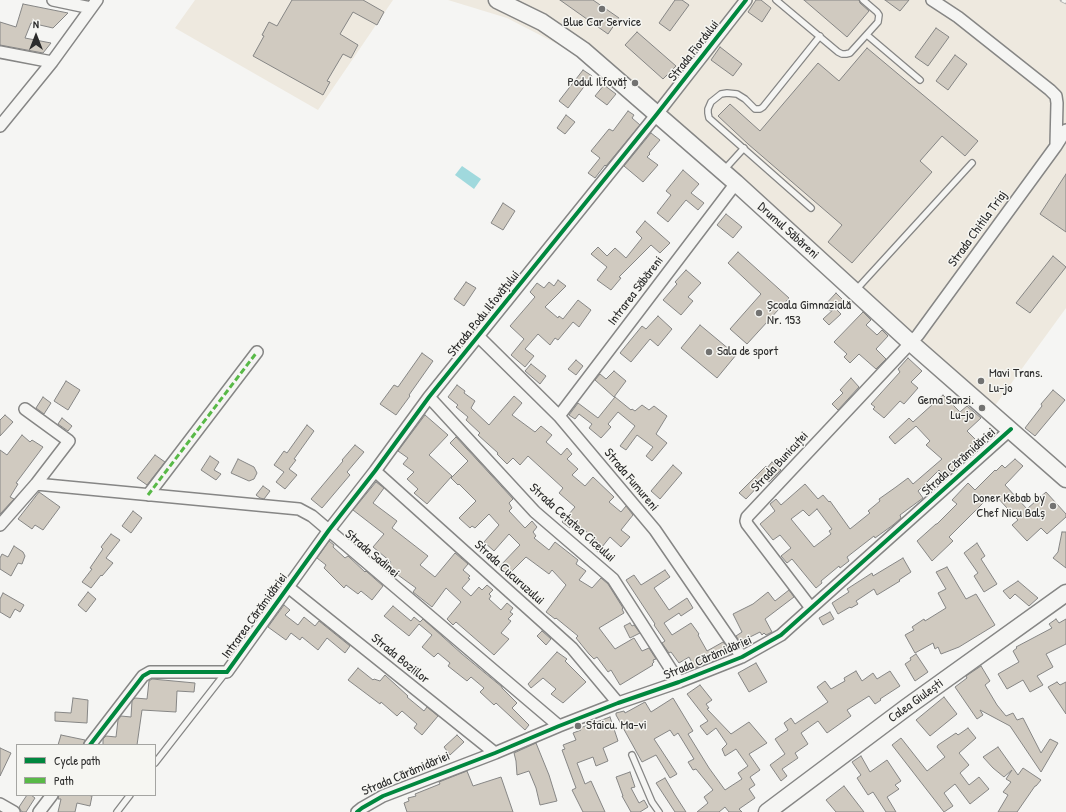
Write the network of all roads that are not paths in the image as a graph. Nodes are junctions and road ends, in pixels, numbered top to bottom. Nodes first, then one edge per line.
1 (53, 0) edge
2 (497, 0) edge
3 (746, 0) edge
4 (776, 0) edge
5 (863, 0) edge
6 (932, 0) edge
7 (94, 4) edge
8 (867, 35) junction
9 (820, 36) junction
10 (0, 52) edge
11 (52, 62) junction
12 (920, 80) dead end
13 (657, 114) junction
14 (0, 126) edge
15 (1066, 130) edge
16 (1056, 146) junction
17 (744, 148) junction
18 (972, 163) dead end
19 (723, 172) junction
20 (736, 183) junction
21 (811, 208) dead end
22 (855, 291) junction
23 (479, 337) junction
24 (911, 343) junction
25 (257, 352) dead end
26 (429, 397) junction
27 (25, 409) dead end
28 (559, 416) junction
29 (1011, 429) junction
30 (375, 471) junction
31 (1066, 479) edge
32 (36, 484) junction
33 (148, 495) junction
34 (0, 525) edge
35 (329, 530) junction
36 (288, 587) junction
37 (1066, 593) edge
38 (811, 608) junction
39 (742, 657) junction
40 (226, 672) junction
41 (679, 682) junction
42 (618, 703) junction
43 (559, 726) junction
44 (91, 744) edge
45 (495, 753) junction
46 (632, 754) dead end
47 (156, 762) edge
48 (51, 796) edge
49 (129, 796) edge
50 (0, 804) edge
51 (14, 812) edge
52 (39, 812) edge
53 (117, 812) edge
54 (357, 812) edge
55 (659, 812) edge
56 (768, 812) edge

1 - 7 street
2 - 13 main road, Drumul Săbăreni
3 - 13 street, Strada Fiordului
4 - 9 lane
5 - 8 lane
6 - 16 street
7 - 11 street
8 - 9 lane
8 - 12 lane
9 - 17 lane
10 - 11 street
11 - 14 street
13 - 19 main road, Drumul Săbăreni
13 - 23 street, Strada Podu Ilfovățului
15 - 16 street, Strada Chitila Triaj
16 - 24 street, Strada Chitila Triaj
17 - 19 lane
17 - 21 lane
18 - 22 lane
19 - 20 main road, Drumul Săbăreni
20 - 22 main road, Drumul Săbăreni
20 - 28 street, Intrarea Săbăreni
22 - 24 main road, Drumul Săbăreni
23 - 26 street, Strada Podu Ilfovățului
23 - 28 street, Strada Fumureni
24 - 29 main road, Drumul Săbăreni
24 - 38 street, Strada Bunicuței
25 - 33 street
26 - 30 street, Strada Podu Ilfovățului
26 - 41 street, Strada Cetatea Ciceului
27 - 32 street
28 - 39 street, Strada Fumureni
29 - 31 main road, Drumul Săbăreni
29 - 38 street, Strada Cărămidăriei
30 - 35 street, Strada Podu Ilfovățului
30 - 42 street, Strada Cucuruzului
32 - 33 street, Strada Sadinei
32 - 34 street
33 - 35 street, Strada Sadinei
35 - 36 street, Intrarea Cărămidăriei
35 - 43 street, Strada Sadinei
36 - 40 street, Intrarea Cărămidăriei
36 - 45 street, Strada Boziilor
37 - 56 main road, Calea Giulești
38 - 39 street, Strada Cărămidăriei
39 - 41 street, Strada Cărămidăriei
40 - 44 street, Intrarea Cărămidăriei
40 - 47 lane
41 - 42 street, Strada Cărămidăriei
42 - 43 street, Strada Cărămidăriei
43 - 45 street, Strada Cărămidăriei
45 - 54 street, Strada Cărămidăriei
46 - 55 lane
48 - 52 street
49 - 53 lane
50 - 51 street

